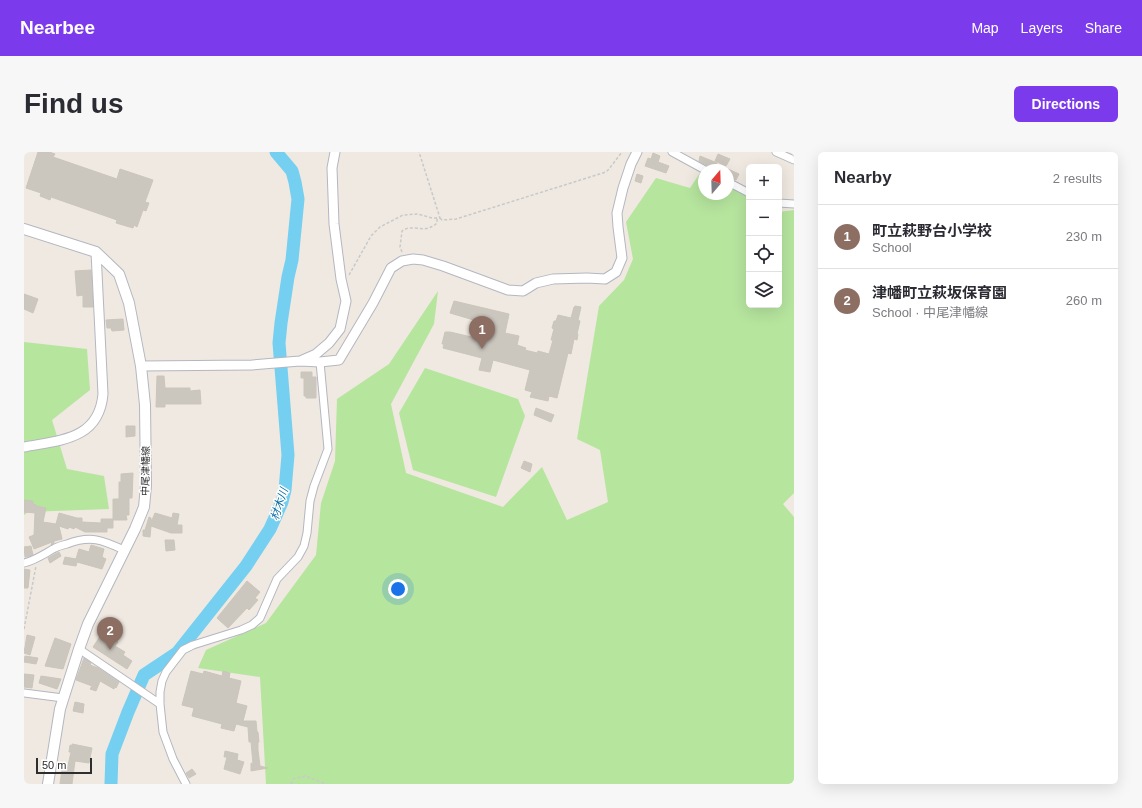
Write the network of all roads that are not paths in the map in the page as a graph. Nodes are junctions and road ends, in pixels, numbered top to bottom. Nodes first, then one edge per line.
1 (335, 152) edge
2 (637, 152) edge
3 (672, 152) edge
4 (776, 152) edge
5 (794, 160) edge
6 (698, 166) edge
7 (734, 185) edge
8 (746, 191) edge
9 (782, 203) edge
10 (794, 204) edge
11 (24, 229) edge
12 (96, 252) junction
13 (300, 361) junction
14 (320, 362) junction
15 (141, 366) junction
16 (24, 447) edge
17 (124, 550) junction
18 (24, 563) edge
19 (79, 649) junction
20 (24, 693) edge
21 (63, 698) junction
22 (160, 704) junction
23 (48, 784) edge
24 (186, 784) edge

1 - 13 street
2 - 14 street
3 - 6 street
4 - 5 street
7 - 8 street
9 - 10 street
11 - 12 main road, 中尾津幡線
12 - 15 main road, 中尾津幡線
12 - 16 street
13 - 14 street
13 - 15 street
14 - 22 street
15 - 17 main road, 中尾津幡線
17 - 18 street
17 - 19 main road, 中尾津幡線
19 - 21 main road, 中尾津幡線
19 - 22 street
20 - 21 street
21 - 23 main road, 中尾津幡線
22 - 24 street

